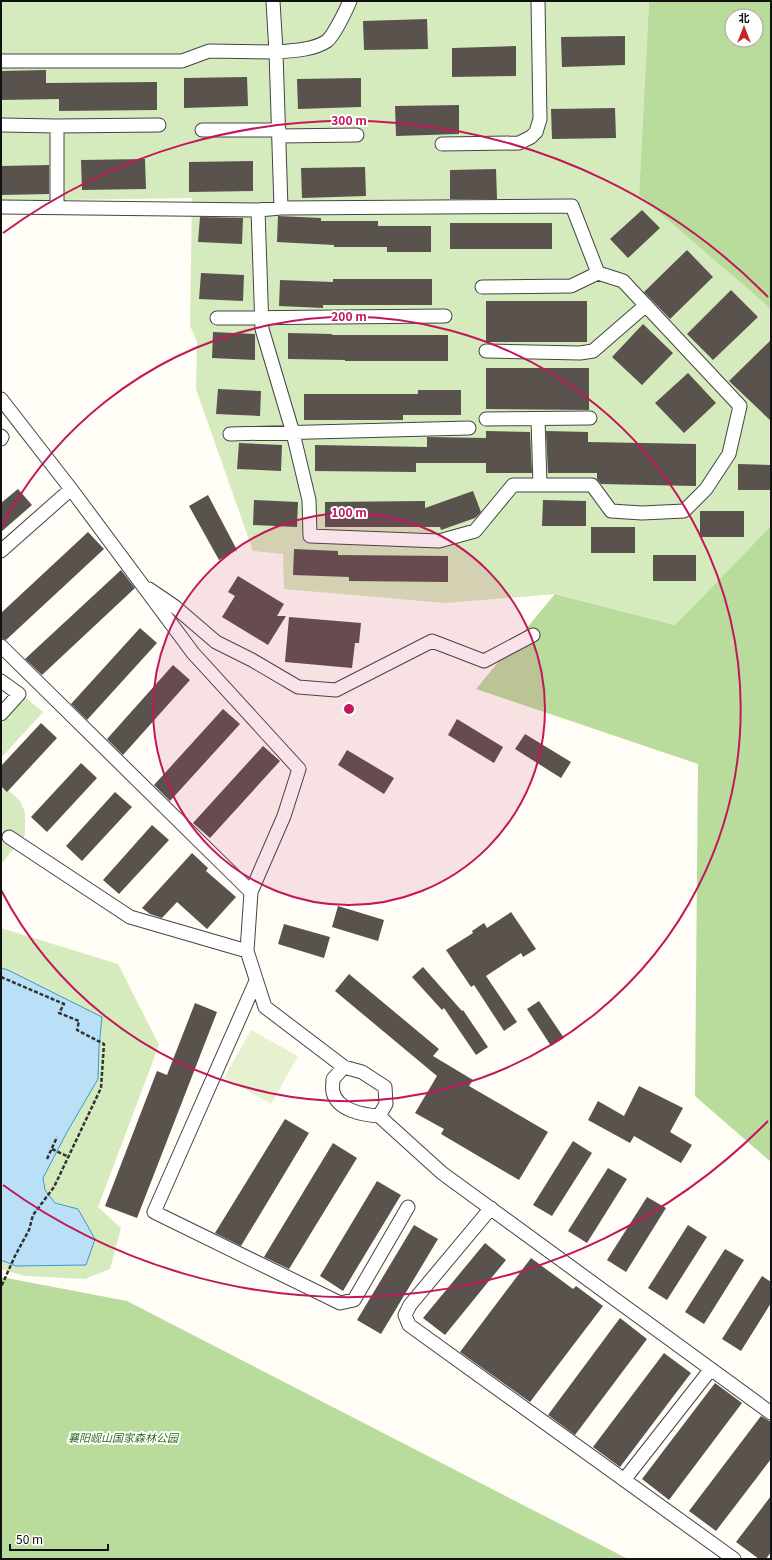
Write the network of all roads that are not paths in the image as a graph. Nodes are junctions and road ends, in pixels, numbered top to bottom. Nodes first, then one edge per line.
1 (273, 1) edge
2 (350, 1) edge
3 (538, 1) edge
4 (276, 52) junction
5 (1, 61) edge
6 (1, 125) edge
7 (159, 125) dead end
8 (56, 126) junction
9 (202, 130) dead end
10 (279, 133) junction
11 (357, 135) dead end
12 (442, 144) dead end
13 (1, 207) edge
14 (57, 208) junction
15 (282, 208) junction
16 (258, 210) junction
17 (598, 273) junction
18 (482, 287) dead end
19 (646, 305) junction
20 (445, 316) dead end
21 (217, 318) dead end
22 (262, 318) junction
23 (486, 351) dead end
24 (1, 399) edge
25 (590, 418) dead end
26 (486, 419) dead end
27 (538, 419) junction
28 (469, 428) dead end
29 (293, 433) junction
30 (230, 434) dead end
31 (540, 485) junction
32 (71, 489) junction
33 (1, 550) edge
34 (141, 583) junction
35 (533, 635) dead end
36 (1, 646) edge
37 (1, 681) edge
38 (1, 714) edge
39 (9, 837) dead end
40 (251, 892) junction
41 (247, 951) junction
42 (256, 981) junction
43 (344, 1067) junction
44 (379, 1116) junction
45 (408, 1207) dead end
46 (490, 1208) junction
47 (711, 1369) junction
48 (771, 1413) edge
49 (624, 1480) junction
50 (734, 1559) edge

1 - 4 street
2 - 4 street
3 - 12 street
4 - 5 street
4 - 10 street
6 - 8 street
7 - 8 street
8 - 14 street
9 - 10 street
10 - 11 street
10 - 15 street
13 - 14 street
14 - 16 street
15 - 16 street
15 - 17 street
16 - 22 street
17 - 18 street
17 - 19 street
19 - 23 street
19 - 31 street
20 - 22 street
21 - 22 street
22 - 29 street
24 - 32 street
25 - 27 street
26 - 27 street
27 - 31 street
28 - 29 street
29 - 30 street
29 - 31 street
32 - 33 street
32 - 34 street
34 - 35 street
34 - 40 street
36 - 40 street
37 - 38 street
39 - 41 street
40 - 41 street
41 - 42 street
42 - 43 street
42 - 45 street
43 - 44 street
43 - 44 street
44 - 46 street
46 - 47 street
46 - 49 street
47 - 48 street
47 - 49 street
49 - 50 street

